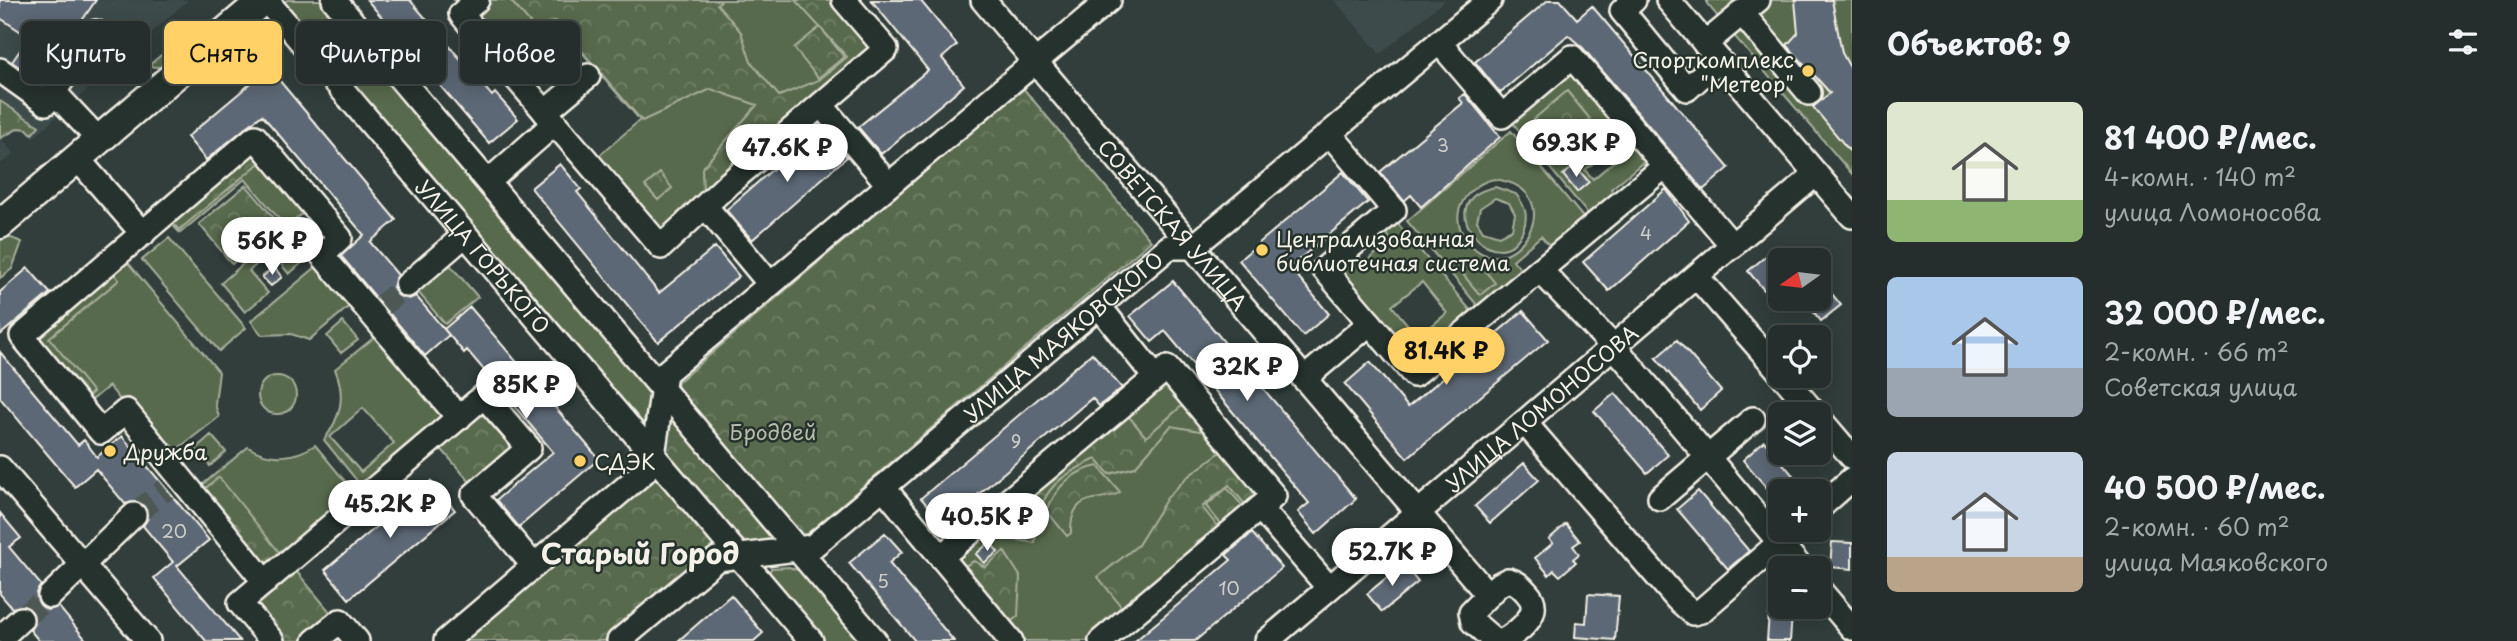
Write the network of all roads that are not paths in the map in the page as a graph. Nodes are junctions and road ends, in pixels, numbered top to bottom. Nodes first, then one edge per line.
1 (265, 0) edge
2 (334, 0) edge
3 (844, 0) edge
4 (984, 0) edge
5 (1109, 0) edge
6 (1490, 0) edge
7 (1633, 0) edge
8 (1668, 0) edge
9 (463, 4) edge
10 (1750, 6) edge
11 (1439, 42) junction
12 (1712, 52) junction
13 (1034, 60) junction
14 (0, 70) edge
15 (588, 76) dead end
16 (60, 84) edge
17 (54, 92) junction
18 (1809, 93) dead end
19 (821, 105) junction
20 (550, 118) junction
21 (1330, 134) junction
22 (99, 140) junction
23 (77, 158) junction
24 (1664, 166) junction
25 (1816, 174) junction
26 (488, 182) junction
27 (888, 184) junction
28 (706, 207) junction
29 (1852, 216) edge
30 (0, 224) edge
31 (143, 234) junction
32 (465, 235) junction
33 (1733, 246) junction
34 (1193, 247) junction
35 (1540, 270) junction
36 (1698, 277) junction
37 (770, 284) junction
38 (407, 285) tunnel mouth
39 (1099, 306) junction
40 (1370, 323) junction
41 (1614, 348) junction
42 (1768, 359) edge
43 (1155, 377) junction
44 (1304, 379) junction
45 (1793, 388) edge
46 (664, 391) junction
47 (1805, 402) edge
48 (459, 418) junction
49 (1753, 419) dead end
50 (1525, 423) junction
51 (1831, 432) edge
52 (653, 455) junction
53 (1708, 457) junction
54 (1852, 457) edge
55 (0, 468) edge
56 (1852, 480) edge
57 (883, 487) junction
58 (1660, 498) dead end
59 (1831, 498) edge
60 (1260, 508) junction
61 (1418, 513) junction
62 (134, 515) tunnel mouth
63 (1768, 517) edge
64 (1780, 542) edge
65 (796, 547) junction
66 (737, 555) junction
67 (941, 557) junction
68 (82, 564) junction
69 (534, 566) junction
70 (265, 582) junction
71 (1329, 588) junction
72 (1488, 595) junction
73 (50, 596) tunnel mouth
74 (1831, 603) edge
75 (1852, 628) edge
76 (805, 639) edge
77 (148, 641) edge
78 (272, 641) edge
79 (315, 641) edge
80 (357, 641) edge
81 (446, 641) edge
82 (619, 641) edge
83 (875, 641) edge
84 (1011, 641) edge
85 (1101, 641) edge
86 (1267, 641) edge
87 (1494, 641) edge
88 (1503, 641) edge

1 - 22 main road
1 - 32 street, УЛИЦА ГОРЬКОГО
2 - 26 street
3 - 19 street
4 - 13 street, СОВЕТСКАЯ УЛИЦА
5 - 13 street
6 - 11 street, УЛИЦА МАЯКОВСКОГО
7 - 12 street
8 - 12 street
9 - 20 street
10 - 12 street
10 - 18 street
11 - 21 street, УЛИЦА МАЯКОВСКОГО
11 - 24 street
12 - 25 street
13 - 27 street
13 - 34 street, СОВЕТСКАЯ УЛИЦА
14 - 17 street
15 - 20 street
16 - 17 street
17 - 22 street
19 - 27 street
19 - 28 street
20 - 26 street
20 - 28 street
21 - 34 street, УЛИЦА МАЯКОВСКОГО
21 - 40 street
22 - 23 main road
23 - 30 main road
23 - 31 street
24 - 33 street
24 - 35 street
25 - 29 street
25 - 33 street, УЛИЦА ЛОМОНОСОВА
26 - 46 street
27 - 37 street
28 - 37 street
31 - 48 street
31 - 70 street
32 - 38 street
32 - 52 street, УЛИЦА ГОРЬКОГО
33 - 36 street, УЛИЦА ЛОМОНОСОВА
34 - 39 street, УЛИЦА МАЯКОВСКОГО
34 - 44 street, СОВЕТСКАЯ УЛИЦА
35 - 40 street
35 - 41 street
36 - 41 street, УЛИЦА ЛОМОНОСОВА
36 - 42 street
37 - 46 street
39 - 43 street
39 - 57 street, УЛИЦА МАЯКОВСКОГО
40 - 44 street
41 - 50 street, УЛИЦА ЛОМОНОСОВА
41 - 53 street
43 - 60 street
43 - 67 street
44 - 61 street, СОВЕТСКАЯ УЛИЦА
45 - 47 street
46 - 52 street
46 - 65 street
48 - 69 street
48 - 70 street
49 - 53 street
50 - 61 street, УЛИЦА ЛОМОНОСОВА
50 - 64 street
51 - 54 street
52 - 66 street, УЛИЦА ГОРЬКОГО
52 - 69 street
53 - 58 street
53 - 63 street
55 - 68 street
56 - 59 street
57 - 65 street, УЛИЦА МАЯКОВСКОГО
57 - 67 street
60 - 71 street
60 - 85 street
61 - 71 street, УЛИЦА ЛОМОНОСОВА
61 - 72 street, СОВЕТСКАЯ УЛИЦА
62 - 68 street
65 - 66 street, УЛИЦА МАЯКОВСКОГО
65 - 83 street
66 - 76 street, УЛИЦА ГОРЬКОГО
66 - 82 street, УЛИЦА МАЯКОВСКОГО
67 - 84 street
68 - 73 street
68 - 77 street
69 - 81 street
70 - 78 street
71 - 86 street, УЛИЦА ЛОМОНОСОВА
72 - 87 street
72 - 88 street
74 - 75 street
79 - 80 street

